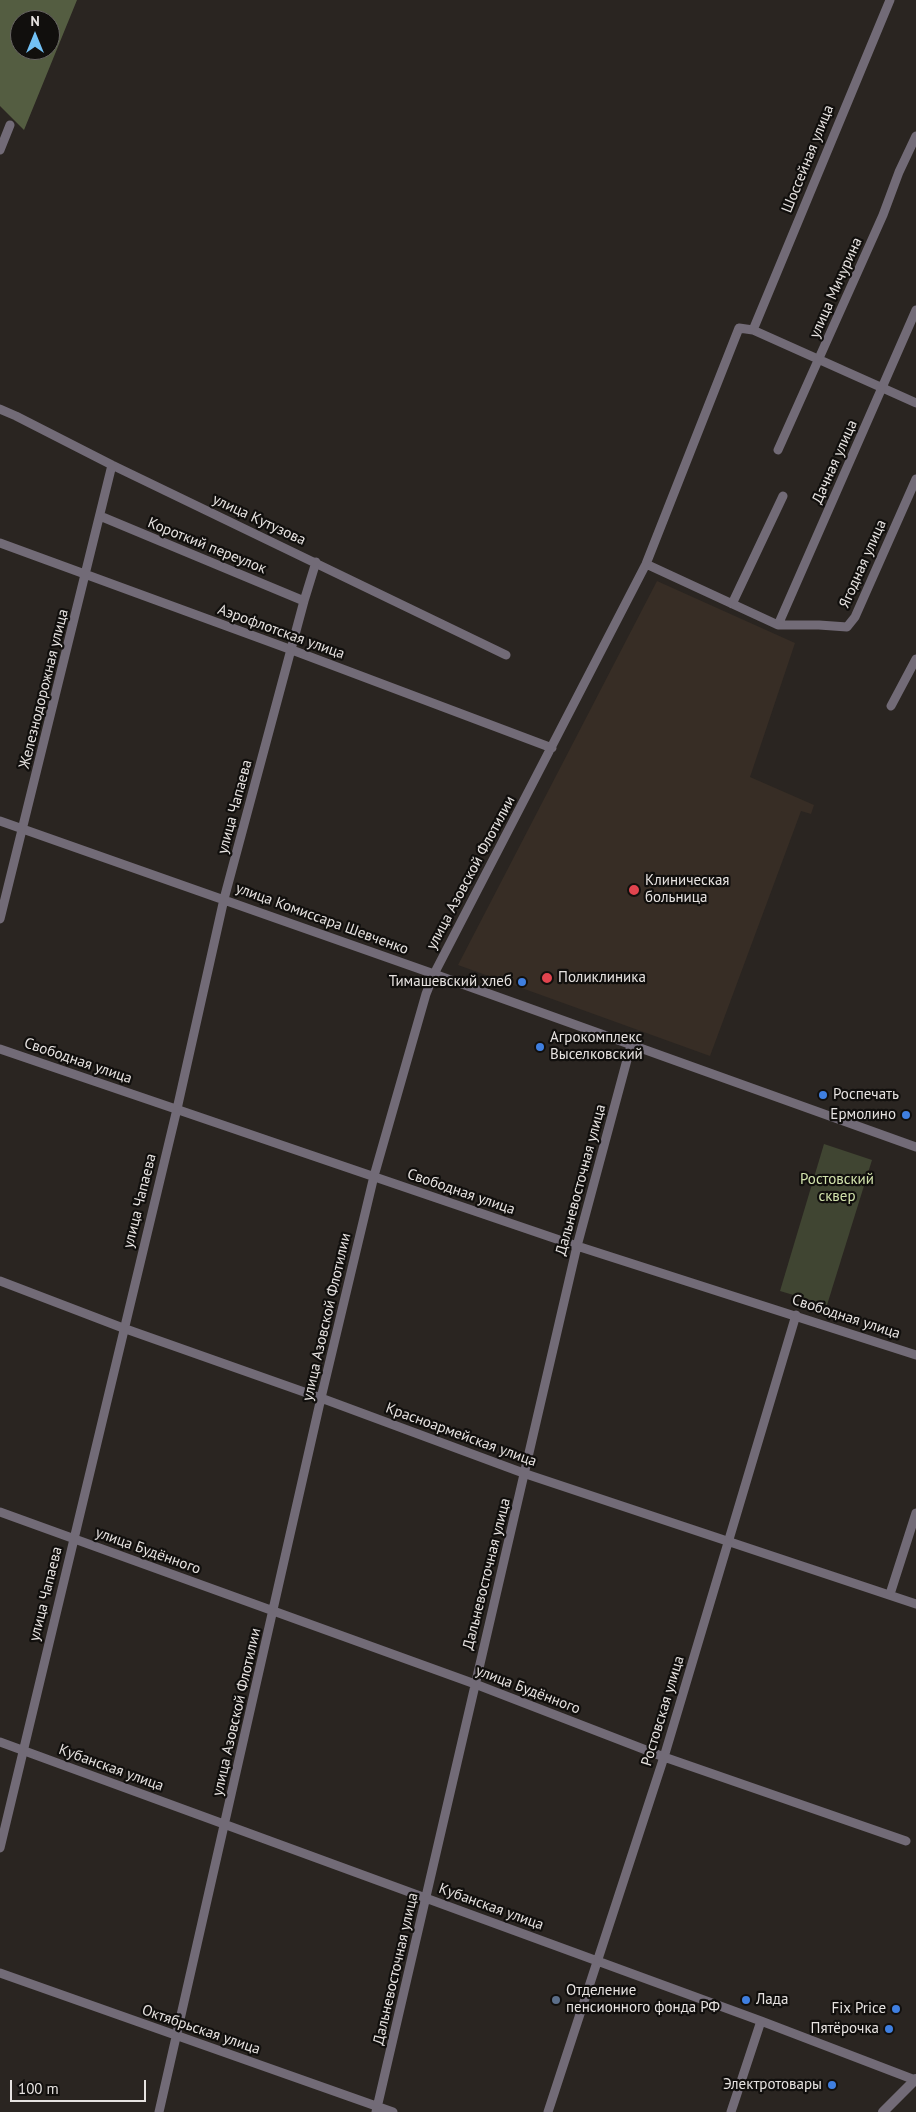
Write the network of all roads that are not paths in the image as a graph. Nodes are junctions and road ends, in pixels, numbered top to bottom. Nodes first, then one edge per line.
1 (890, 0) edge
2 (10, 125) dead end
3 (916, 136) edge
4 (0, 150) edge
5 (916, 310) edge
6 (753, 330) junction
7 (819, 359) junction
8 (882, 388) junction
9 (916, 402) edge
10 (0, 409) edge
11 (778, 450) dead end
12 (112, 465) junction
13 (916, 479) edge
14 (783, 496) dead end
15 (100, 516) junction
16 (0, 544) edge
17 (316, 562) junction
18 (644, 568) junction
19 (86, 576) junction
20 (304, 600) junction
21 (732, 604) junction
22 (778, 625) junction
23 (292, 650) junction
24 (506, 655) dead end
25 (916, 659) edge
26 (891, 706) dead end
27 (552, 748) junction
28 (0, 821) edge
29 (22, 829) junction
30 (224, 899) junction
31 (0, 918) edge
32 (434, 974) junction
33 (631, 1044) junction
34 (0, 1049) edge
35 (177, 1109) junction
36 (916, 1147) edge
37 (374, 1176) junction
38 (577, 1246) junction
39 (0, 1281) edge
40 (796, 1315) junction
41 (123, 1328) junction
42 (916, 1355) edge
43 (321, 1398) junction
44 (526, 1474) junction
45 (0, 1512) edge
46 (916, 1512) edge
47 (74, 1538) junction
48 (728, 1540) junction
49 (890, 1594) junction
50 (916, 1604) edge
51 (274, 1612) junction
52 (474, 1684) junction
53 (0, 1742) edge
54 (22, 1750) junction
55 (664, 1757) junction
56 (225, 1824) junction
57 (906, 1841) dead end
58 (0, 1848) edge
59 (427, 1899) junction
60 (598, 1961) junction
61 (0, 1973) edge
62 (761, 2021) junction
63 (177, 2036) junction
64 (916, 2081) edge
65 (377, 2109) edge
66 (159, 2112) edge
67 (393, 2112) edge
68 (548, 2112) edge
69 (730, 2112) edge
70 (882, 2112) edge

1 - 6 street, Шоссейная улица
2 - 4 street
3 - 7 street, улица Мичурина
5 - 8 street, Дачная улица
6 - 7 street
6 - 18 street
7 - 8 street
7 - 11 street, улица Мичурина
8 - 9 street
8 - 22 street, Дачная улица
10 - 12 street, улица Кутузова
12 - 15 street, Железнодорожная улица
12 - 17 street, улица Кутузова
13 - 22 street, Ягодная улица
14 - 21 street
15 - 19 street, Железнодорожная улица
15 - 20 street, Короткий переулок
16 - 19 street, Аэрофлотская улица
17 - 20 street, улица Чапаева
17 - 24 street, улица Кутузова
18 - 21 street, Ягодная улица
18 - 27 street, улица Азовской Флотилии
19 - 23 street, Аэрофлотская улица
19 - 29 street, Железнодорожная улица
20 - 23 street, улица Чапаева
21 - 22 street, Ягодная улица
23 - 27 street, Аэрофлотская улица
23 - 30 street, улица Чапаева
25 - 26 street
27 - 32 street, улица Азовской Флотилии
28 - 29 street, улица Комиссара Шевченко
29 - 30 street, улица Комиссара Шевченко
29 - 31 street, Железнодорожная улица
30 - 32 street, улица Комиссара Шевченко
30 - 35 street, улица Чапаева
32 - 33 street, улица Комиссара Шевченко
32 - 37 street, улица Азовской Флотилии
33 - 36 street, улица Комиссара Шевченко
33 - 38 street, Дальневосточная улица
34 - 35 street, Свободная улица
35 - 37 street, Свободная улица
35 - 41 street, улица Чапаева
37 - 38 street, Свободная улица
37 - 43 street, улица Азовской Флотилии
38 - 40 street, Свободная улица
38 - 44 street, Дальневосточная улица
39 - 41 street, Красноармейская улица
40 - 42 street, Свободная улица
40 - 48 street, Ростовская улица
41 - 43 street, Красноармейская улица
41 - 47 street, улица Чапаева
43 - 44 street, Красноармейская улица
43 - 51 street, улица Азовской Флотилии
44 - 48 street, Красноармейская улица
44 - 52 street, Дальневосточная улица
45 - 47 street, улица Будённого
46 - 49 street
47 - 51 street, улица Будённого
47 - 54 street, улица Чапаева
48 - 49 street, Красноармейская улица
48 - 55 street, Ростовская улица
49 - 50 street, Красноармейская улица
51 - 52 street, улица Будённого
51 - 56 street, улица Азовской Флотилии
52 - 55 street, улица Будённого
52 - 59 street, Дальневосточная улица
53 - 54 street, Кубанская улица
54 - 56 street, Кубанская улица
54 - 58 street, улица Чапаева
55 - 57 street, улица Будённого
55 - 60 street, Ростовская улица
56 - 59 street, Кубанская улица
56 - 63 street, улица Азовской Флотилии
59 - 60 street, Кубанская улица
59 - 65 street, Дальневосточная улица
60 - 62 street, Кубанская улица
60 - 68 street, Ростовская улица
61 - 63 street, Октябрьская улица
62 - 64 street, Кубанская улица
62 - 69 street
63 - 65 street, Октябрьская улица
63 - 66 street, улица Азовской Флотилии
64 - 70 street
65 - 67 street, Октябрьская улица

